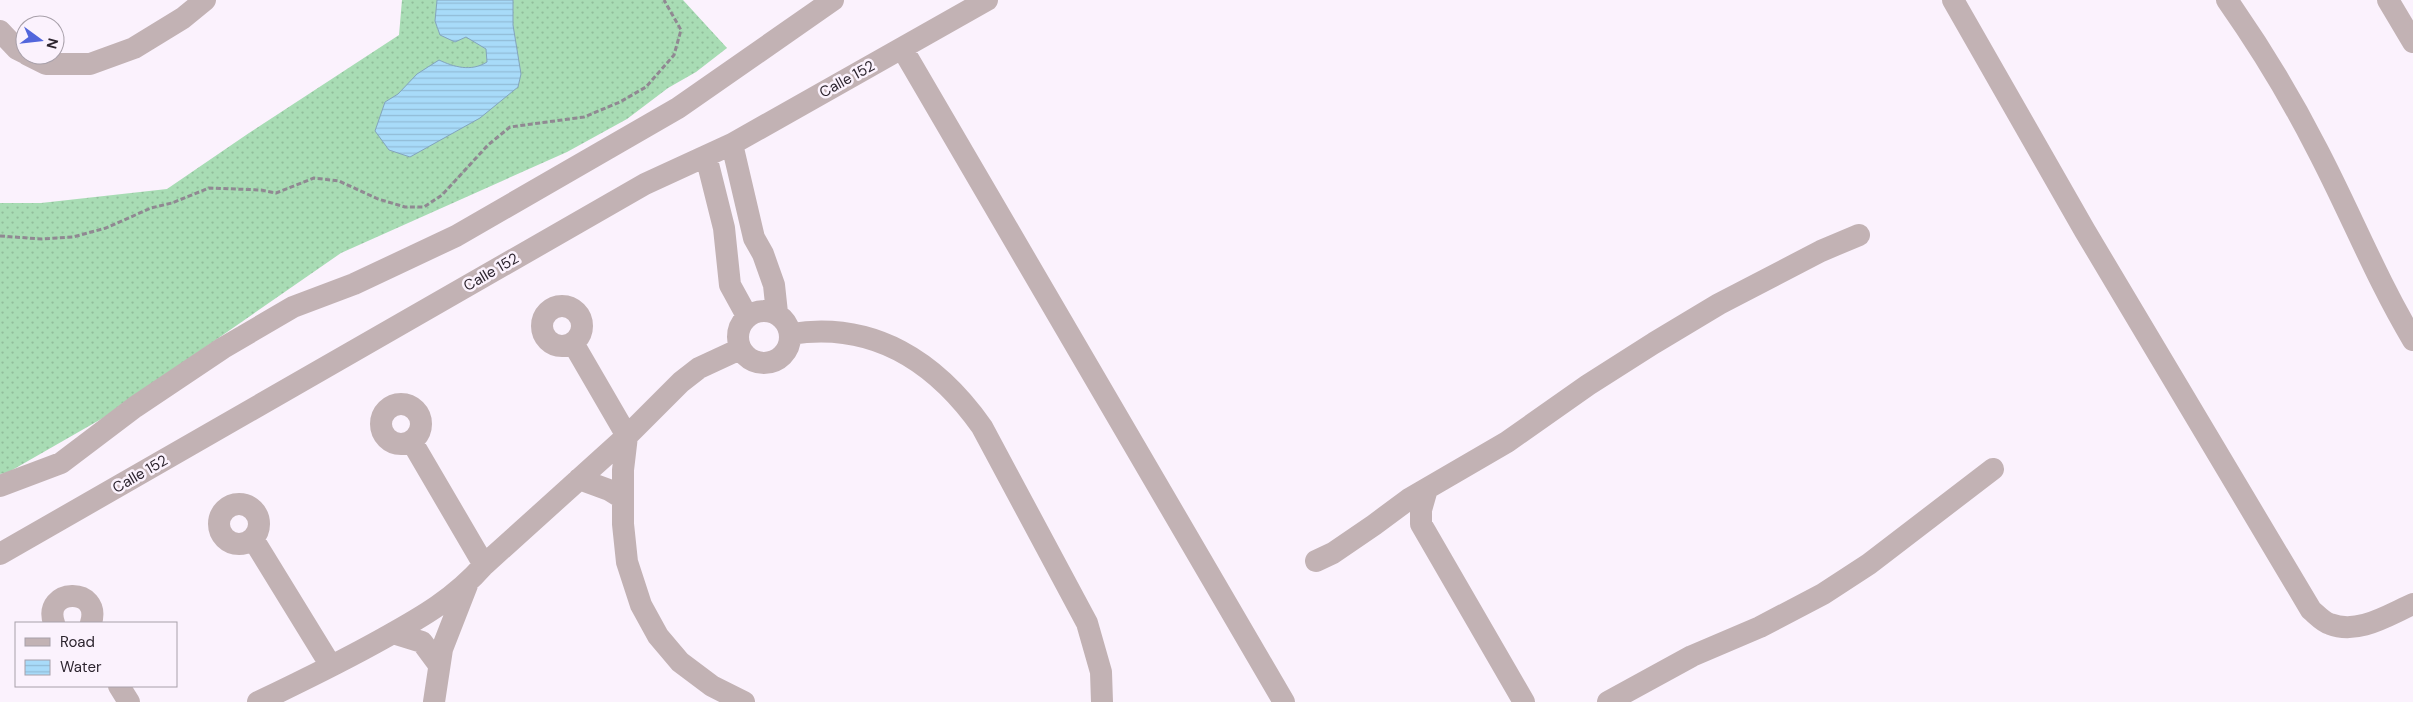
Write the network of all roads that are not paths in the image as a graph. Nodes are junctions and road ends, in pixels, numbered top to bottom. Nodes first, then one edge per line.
1 (205, 0) edge
2 (834, 0) edge
3 (987, 0) edge
4 (1953, 0) edge
5 (2227, 0) edge
6 (2388, 0) edge
7 (0, 31) edge
8 (2413, 42) edge
9 (15, 47) edge
10 (902, 48) junction
11 (65, 64) edge
12 (732, 144) junction
13 (706, 156) junction
14 (1859, 235) dead end
15 (777, 313) junction
16 (747, 316) junction
17 (791, 334) junction
18 (2413, 340) edge
19 (573, 343) dead end
20 (740, 350) junction
21 (627, 436) junction
22 (412, 442) dead end
23 (1993, 469) dead end
24 (579, 479) junction
25 (0, 486) edge
26 (1427, 488) junction
27 (622, 498) junction
28 (1387, 516) junction
29 (1421, 524) junction
30 (253, 539) dead end
31 (0, 554) edge
32 (1316, 561) dead end
33 (484, 565) junction
34 (467, 586) junction
35 (2413, 604) edge
36 (54, 622) edge
37 (92, 622) edge
38 (393, 633) junction
39 (439, 665) junction
40 (331, 666) junction
41 (120, 687) edge
42 (129, 702) edge
43 (258, 702) edge
44 (434, 702) edge
45 (744, 702) edge
46 (1102, 702) edge
47 (1284, 702) edge
48 (1524, 702) edge
49 (1608, 702) edge

1 - 11 street
2 - 25 street
3 - 10 street, Calle 152
4 - 35 street
5 - 18 street
6 - 8 street
7 - 9 street
10 - 12 street, Calle 152
10 - 47 street
12 - 13 street, Calle 152
12 - 15 street
13 - 16 street
13 - 31 street, Calle 152
14 - 26 street
15 - 16 street
15 - 17 street
16 - 20 street
17 - 20 street
17 - 46 street
19 - 21 street
20 - 21 street
21 - 24 street
21 - 27 street
22 - 33 street
23 - 49 street
24 - 27 street
24 - 33 street
26 - 28 street
26 - 29 street
27 - 45 street
28 - 29 street
28 - 32 street
29 - 48 street
30 - 40 street
33 - 34 street
34 - 38 street
34 - 39 street
36 - 37 street
38 - 39 street
38 - 40 street
39 - 44 street
40 - 43 street
41 - 42 street

